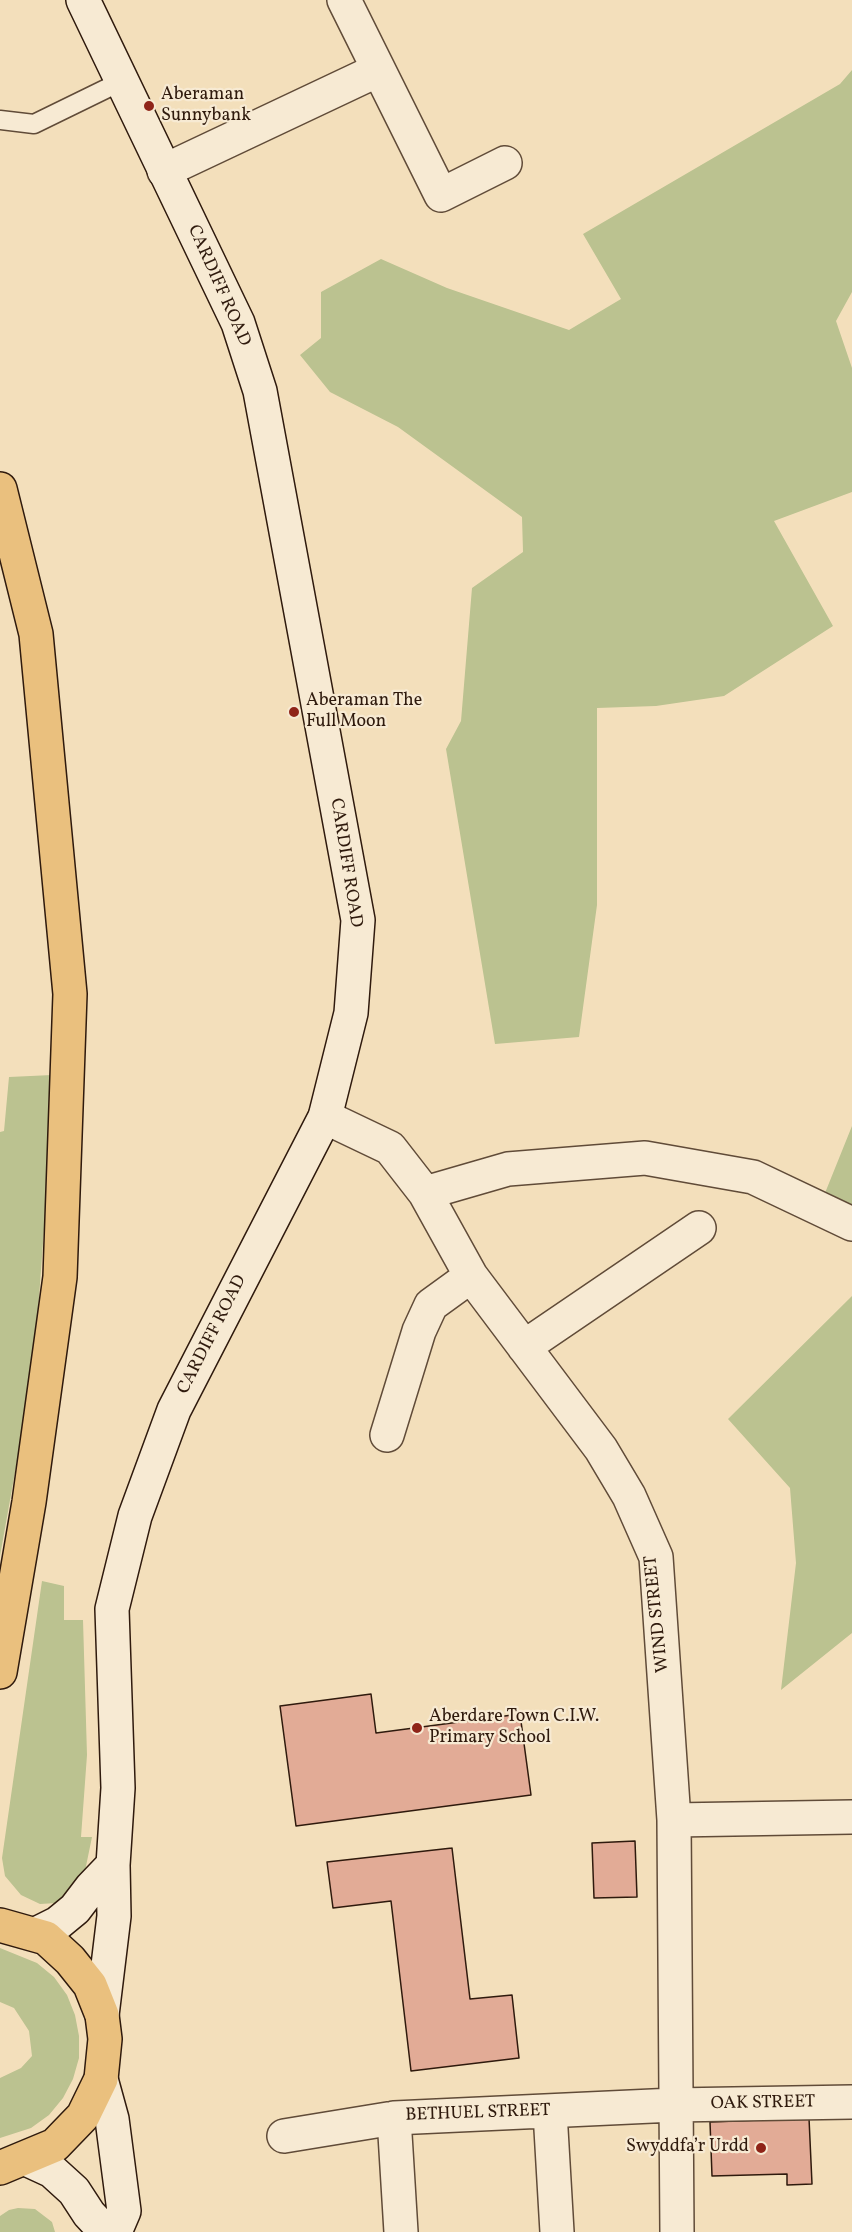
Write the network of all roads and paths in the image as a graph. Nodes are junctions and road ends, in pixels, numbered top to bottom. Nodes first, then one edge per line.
1 (83, 0) edge
2 (344, 0) edge
3 (378, 70) junction
4 (120, 82) junction
5 (0, 120) edge
6 (505, 164) dead end
7 (164, 171) junction
8 (0, 489) edge
9 (325, 1117) junction
10 (425, 1193) junction
11 (852, 1224) edge
12 (699, 1228) dead end
13 (471, 1276) junction
14 (524, 1347) junction
15 (387, 1435) dead end
16 (0, 1672) edge
17 (852, 1817) edge
18 (674, 1820) junction
19 (113, 1865) junction
20 (11, 1924) edge
21 (102, 2015) junction
22 (101, 2079) junction
23 (852, 2102) edge
24 (674, 2105) junction
25 (550, 2112) junction
26 (394, 2118) junction
27 (284, 2136) dead end
28 (13, 2164) edge
29 (106, 2232) edge
30 (115, 2232) edge
31 (401, 2232) edge
32 (557, 2232) edge
33 (677, 2232) edge

1 - 4 street, CARDIFF ROAD
2 - 3 street
3 - 6 street
3 - 7 street
4 - 5 lane
4 - 7 street, CARDIFF ROAD
7 - 9 street, CARDIFF ROAD
8 - 16 main road
9 - 10 street, WIND STREET
9 - 19 street, CARDIFF ROAD
10 - 11 street
10 - 13 street, WIND STREET
12 - 14 street
13 - 14 street, WIND STREET
13 - 15 street
14 - 18 street, WIND STREET
17 - 18 street
18 - 24 street, WIND STREET
19 - 20 street
19 - 21 street, CARDIFF ROAD
20 - 21 main road
21 - 22 main road
22 - 28 main road
22 - 30 street
23 - 24 street, OAK STREET
24 - 25 street, BETHUEL STREET
24 - 33 street, WIND STREET
25 - 26 street, BETHUEL STREET
25 - 32 street
26 - 27 street, BETHUEL STREET
26 - 31 street
28 - 29 street

